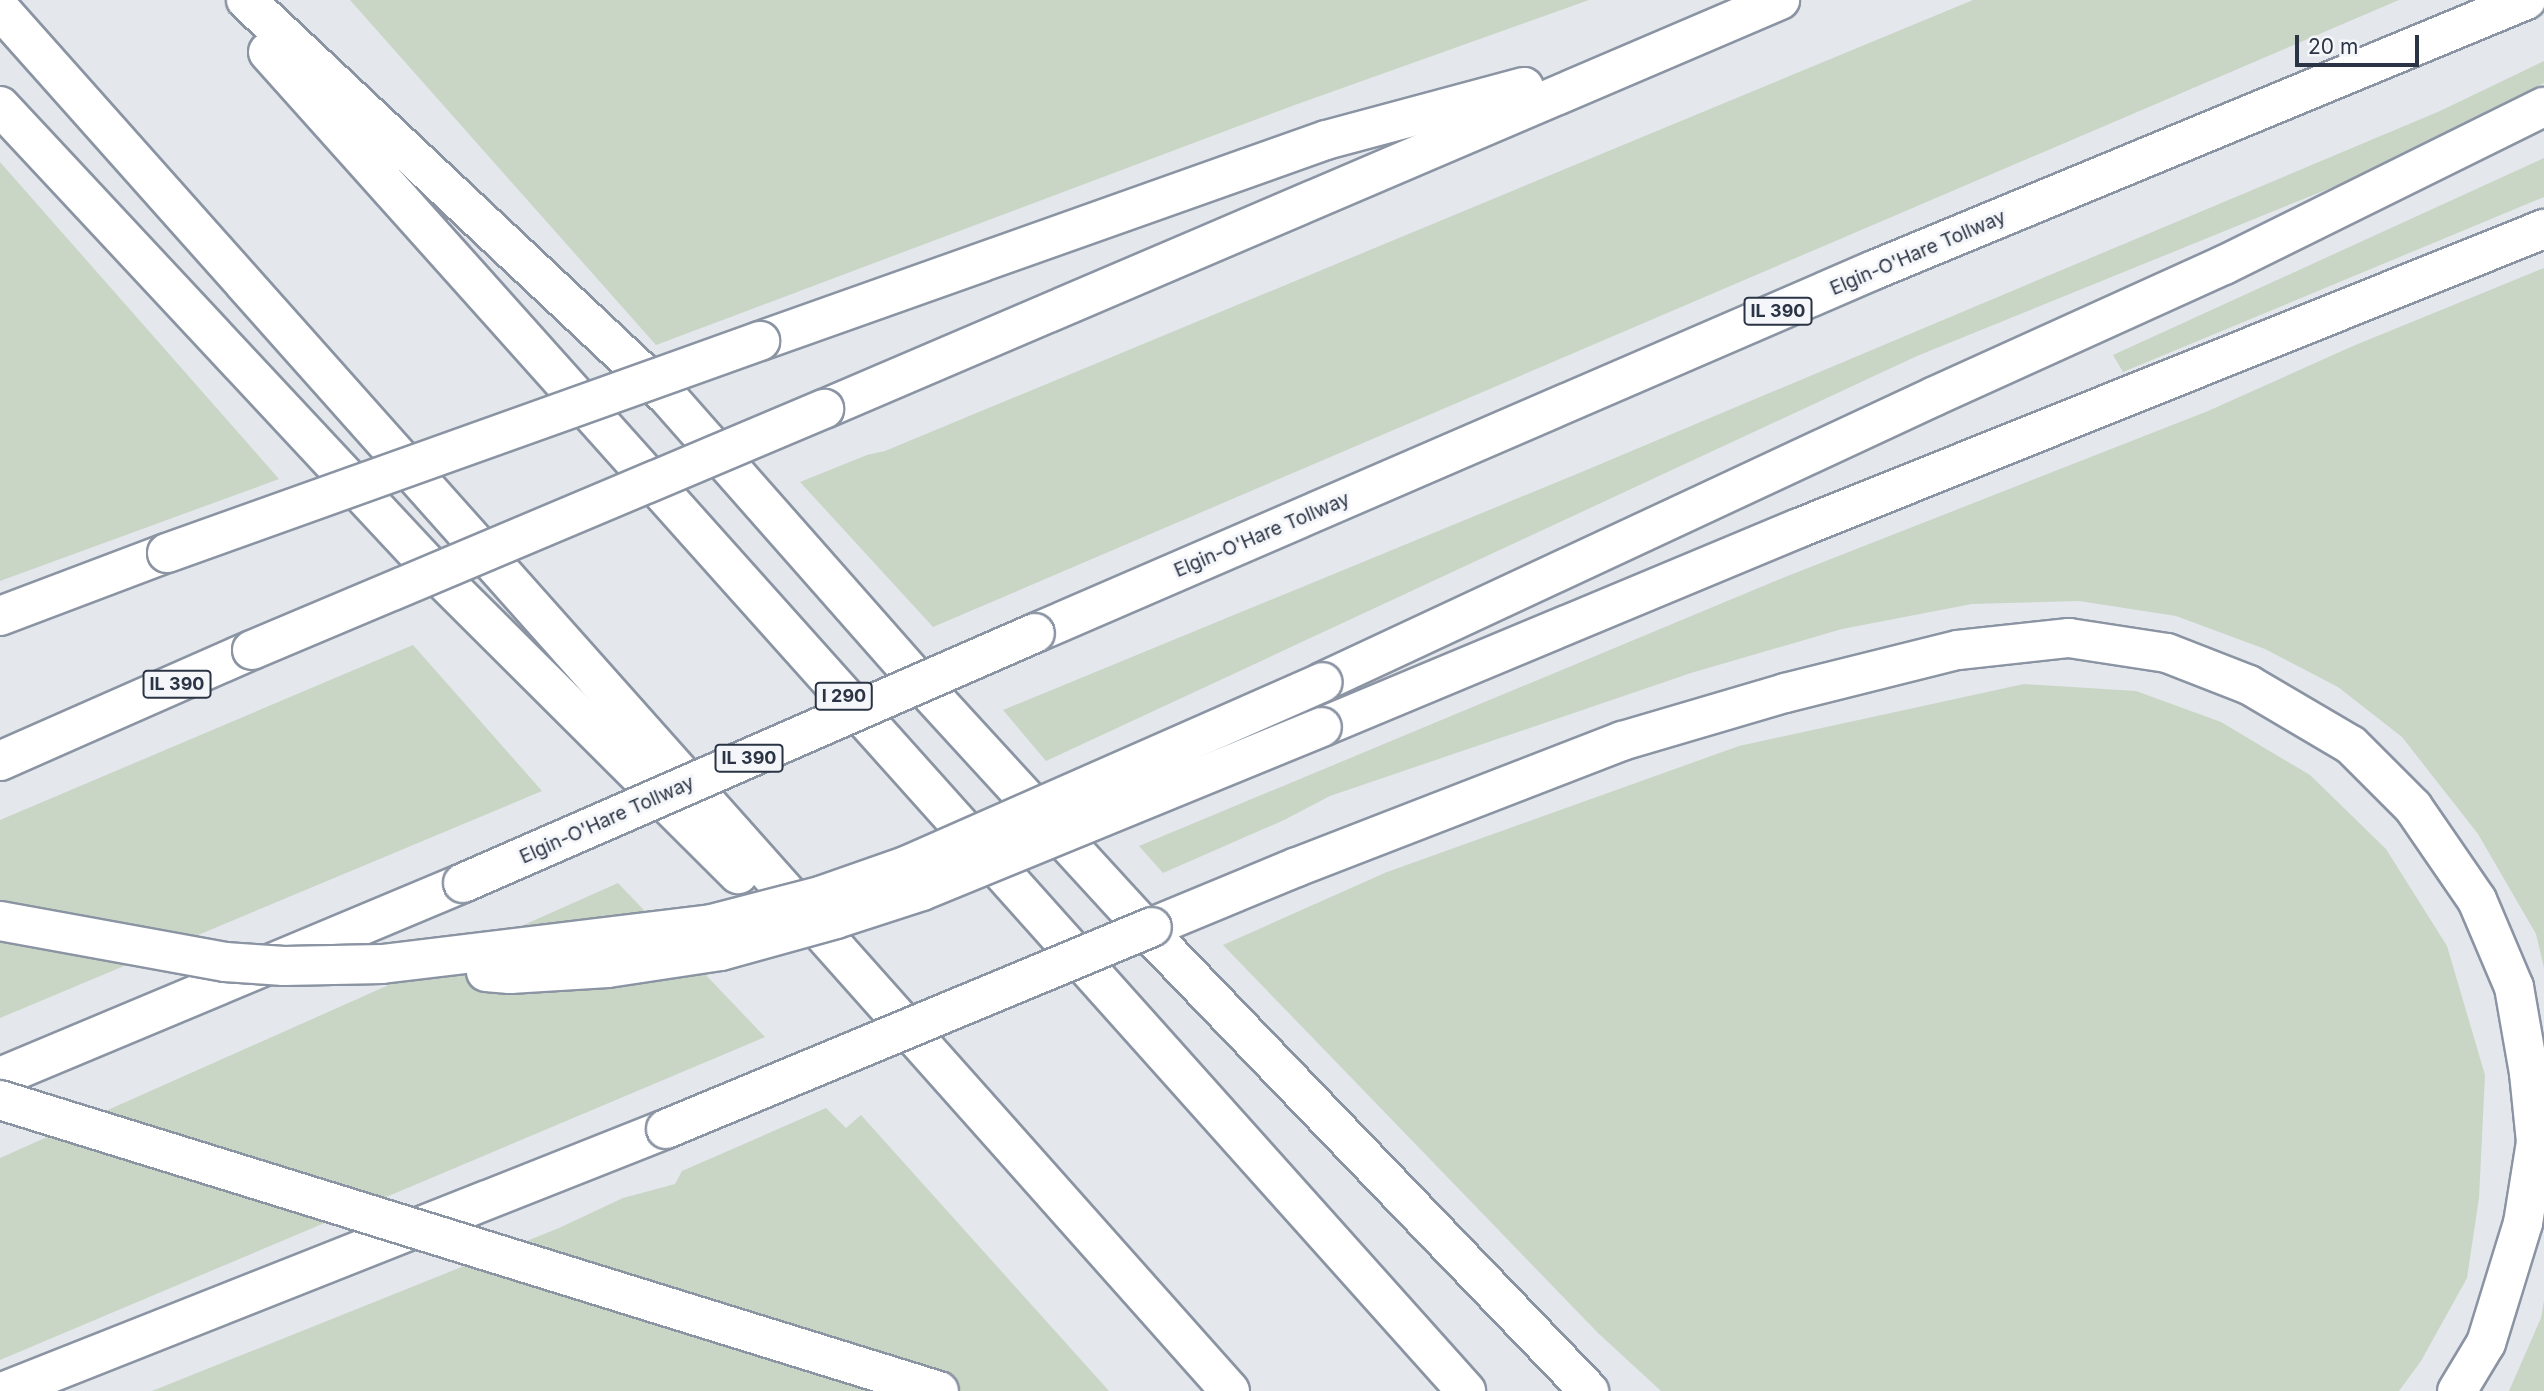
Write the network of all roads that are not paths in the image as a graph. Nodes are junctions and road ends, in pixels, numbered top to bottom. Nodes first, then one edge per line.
1 (222, 0) edge
2 (246, 0) edge
3 (1780, 0) edge
4 (2526, 0) edge
5 (0, 9) edge
6 (1654, 52) junction
7 (0, 106) edge
8 (2544, 107) edge
9 (2544, 229) edge
10 (0, 617) edge
11 (103, 718) junction
12 (0, 737) edge
13 (0, 761) edge
14 (0, 920) edge
15 (382, 964) junction
16 (101, 1035) junction
17 (0, 1077) edge
18 (0, 1099) edge
19 (1076, 1217) junction
20 (5, 1391) edge
21 (939, 1391) edge
22 (1230, 1391) edge
23 (1466, 1391) edge
24 (1589, 1391) edge
25 (2457, 1391) edge

1 - 23 highway, I 290
2 - 24 highway
3 - 6 highway, IL 390
4 - 16 highway, Elgin-O'Hare Tollway / IL 390, bridge
5 - 19 highway
6 - 10 highway, bridge
6 - 11 highway, IL 390, bridge
7 - 19 highway
8 - 15 highway, bridge
9 - 15 highway, bridge
11 - 12 highway
11 - 13 highway, IL 390
14 - 15 highway, bridge
16 - 17 highway, Elgin-O'Hare Tollway / IL 390
16 - 18 highway
18 - 21 highway, bridge
19 - 22 highway
20 - 25 highway, bridge

